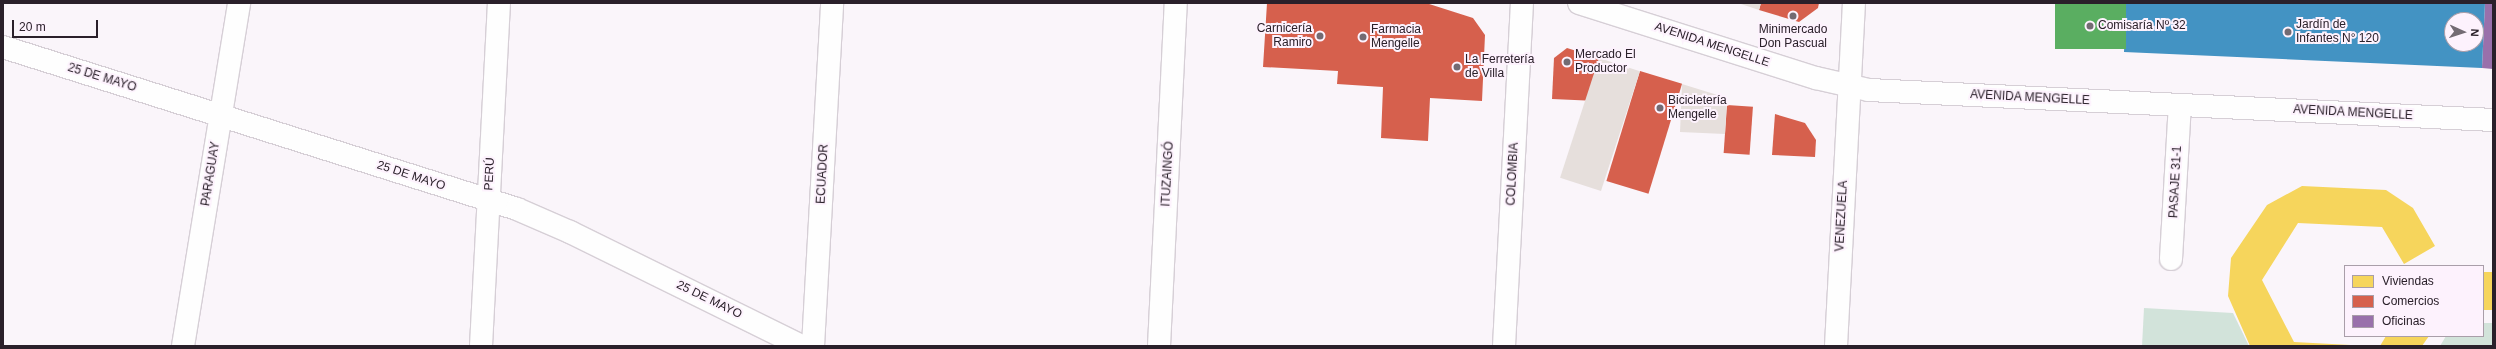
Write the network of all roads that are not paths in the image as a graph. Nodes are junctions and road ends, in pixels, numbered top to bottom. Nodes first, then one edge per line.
1 (239, 3) edge
2 (499, 3) edge
3 (832, 3) edge
4 (1176, 3) edge
5 (1522, 3) edge
6 (1579, 3) edge
7 (1854, 3) edge
8 (3, 47) edge
9 (1849, 86) junction
10 (2180, 105) junction
11 (220, 116) junction
12 (2493, 120) edge
13 (489, 201) junction
14 (2171, 259) dead end
15 (183, 346) edge
16 (481, 346) edge
17 (802, 346) edge
18 (813, 346) edge
19 (1159, 346) edge
20 (1504, 346) edge
21 (1836, 346) edge

1 - 11 street, PARAGUAY
2 - 13 street, PERÚ
3 - 18 street, ECUADOR
4 - 19 street, ITUZAINGÓ
5 - 20 street, COLOMBIA
6 - 9 street, AVENIDA MENGELLE
7 - 9 street, VENEZUELA
8 - 11 street, 25 DE MAYO
9 - 10 street, AVENIDA MENGELLE
9 - 21 street, VENEZUELA
10 - 12 street, AVENIDA MENGELLE
10 - 14 street, PASAJE 31-1
11 - 13 street, 25 DE MAYO
11 - 15 street, PARAGUAY
13 - 16 street, PERÚ
13 - 17 street, 25 DE MAYO

